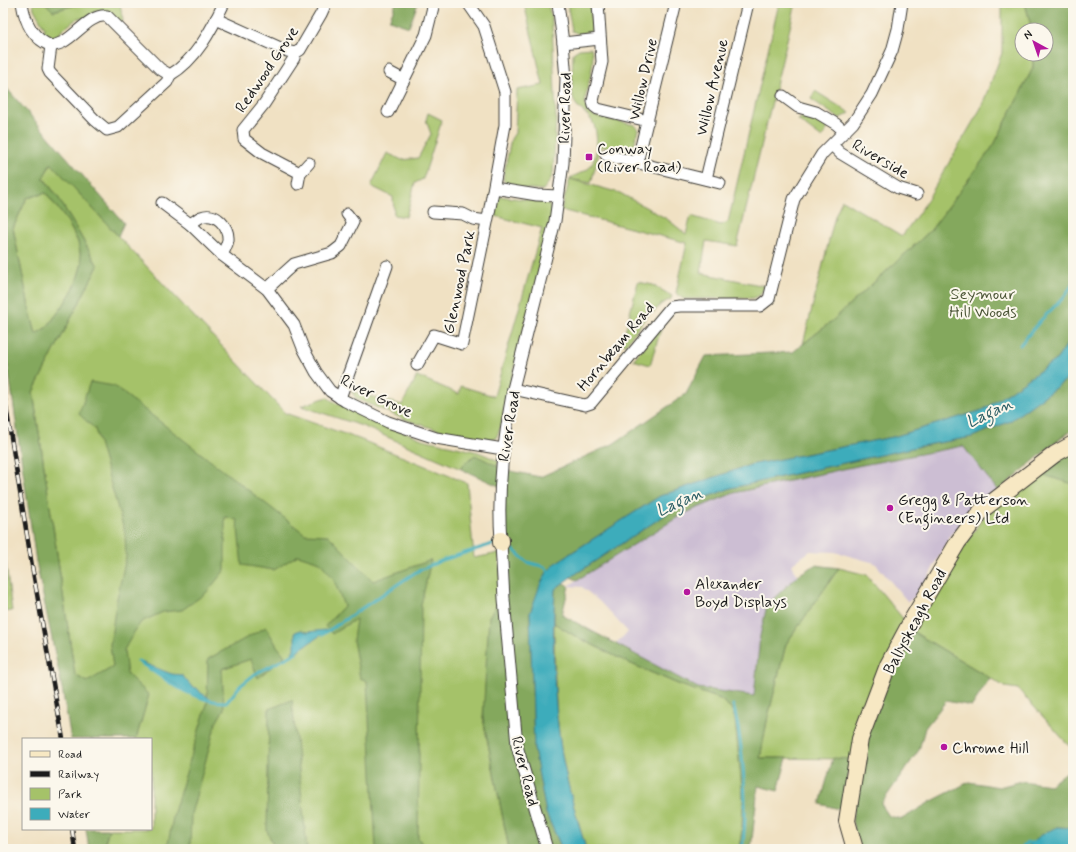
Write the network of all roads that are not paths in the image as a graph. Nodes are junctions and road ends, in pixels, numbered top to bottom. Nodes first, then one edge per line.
1 (22, 3) edge
2 (224, 3) edge
3 (326, 3) edge
4 (434, 3) edge
5 (468, 3) edge
6 (558, 3) edge
7 (598, 3) edge
8 (676, 3) edge
9 (748, 3) edge
10 (902, 3) edge
11 (216, 19) junction
12 (600, 39) junction
13 (563, 44) junction
14 (51, 46) junction
15 (295, 52) junction
16 (389, 72) dead end
17 (170, 75) junction
18 (404, 80) junction
19 (783, 96) dead end
20 (388, 112) dead end
21 (648, 121) junction
22 (845, 132) junction
23 (832, 145) junction
24 (606, 155) dead end
25 (309, 163) dead end
26 (638, 163) junction
27 (706, 179) junction
28 (720, 183) dead end
29 (494, 188) junction
30 (917, 194) dead end
31 (558, 196) junction
32 (162, 203) dead end
33 (433, 212) dead end
34 (347, 214) dead end
35 (487, 221) junction
36 (190, 224) junction
37 (222, 255) junction
38 (387, 266) dead end
39 (267, 289) junction
40 (418, 365) dead end
41 (513, 389) junction
42 (340, 398) junction
43 (1073, 444) edge
44 (503, 450) junction
45 (547, 849) edge
46 (854, 849) edge

1 - 14 street
2 - 11 street
3 - 15 street, Redwood Grove
4 - 18 street
5 - 29 street, Glenwood Park
6 - 13 street, River Road
7 - 12 street
8 - 21 street, Willow Drive
9 - 27 street, Willow Avenue
10 - 22 street, Hornbeam Road
11 - 15 street
11 - 17 street
12 - 13 street
12 - 21 street
13 - 31 street, River Road
14 - 17 street
14 - 17 street
15 - 25 street, Redwood Grove
16 - 18 street
18 - 20 street
19 - 22 street
21 - 26 street, Willow Drive
22 - 23 street, Hornbeam Road
23 - 30 street, Riverside
23 - 41 street, Hornbeam Road
24 - 26 street
26 - 27 street
27 - 28 street
29 - 31 street
29 - 35 street, Glenwood Park
31 - 41 street, River Road
32 - 36 street, River Grove
33 - 35 street
34 - 39 street
35 - 40 street, Glenwood Park
36 - 37 street, River Grove
36 - 37 street
37 - 39 street, River Grove
38 - 42 street
39 - 42 street, River Grove
41 - 44 street, River Road
42 - 44 street, River Grove
43 - 46 main road, Ballyskeagh Road
44 - 45 street, River Road

